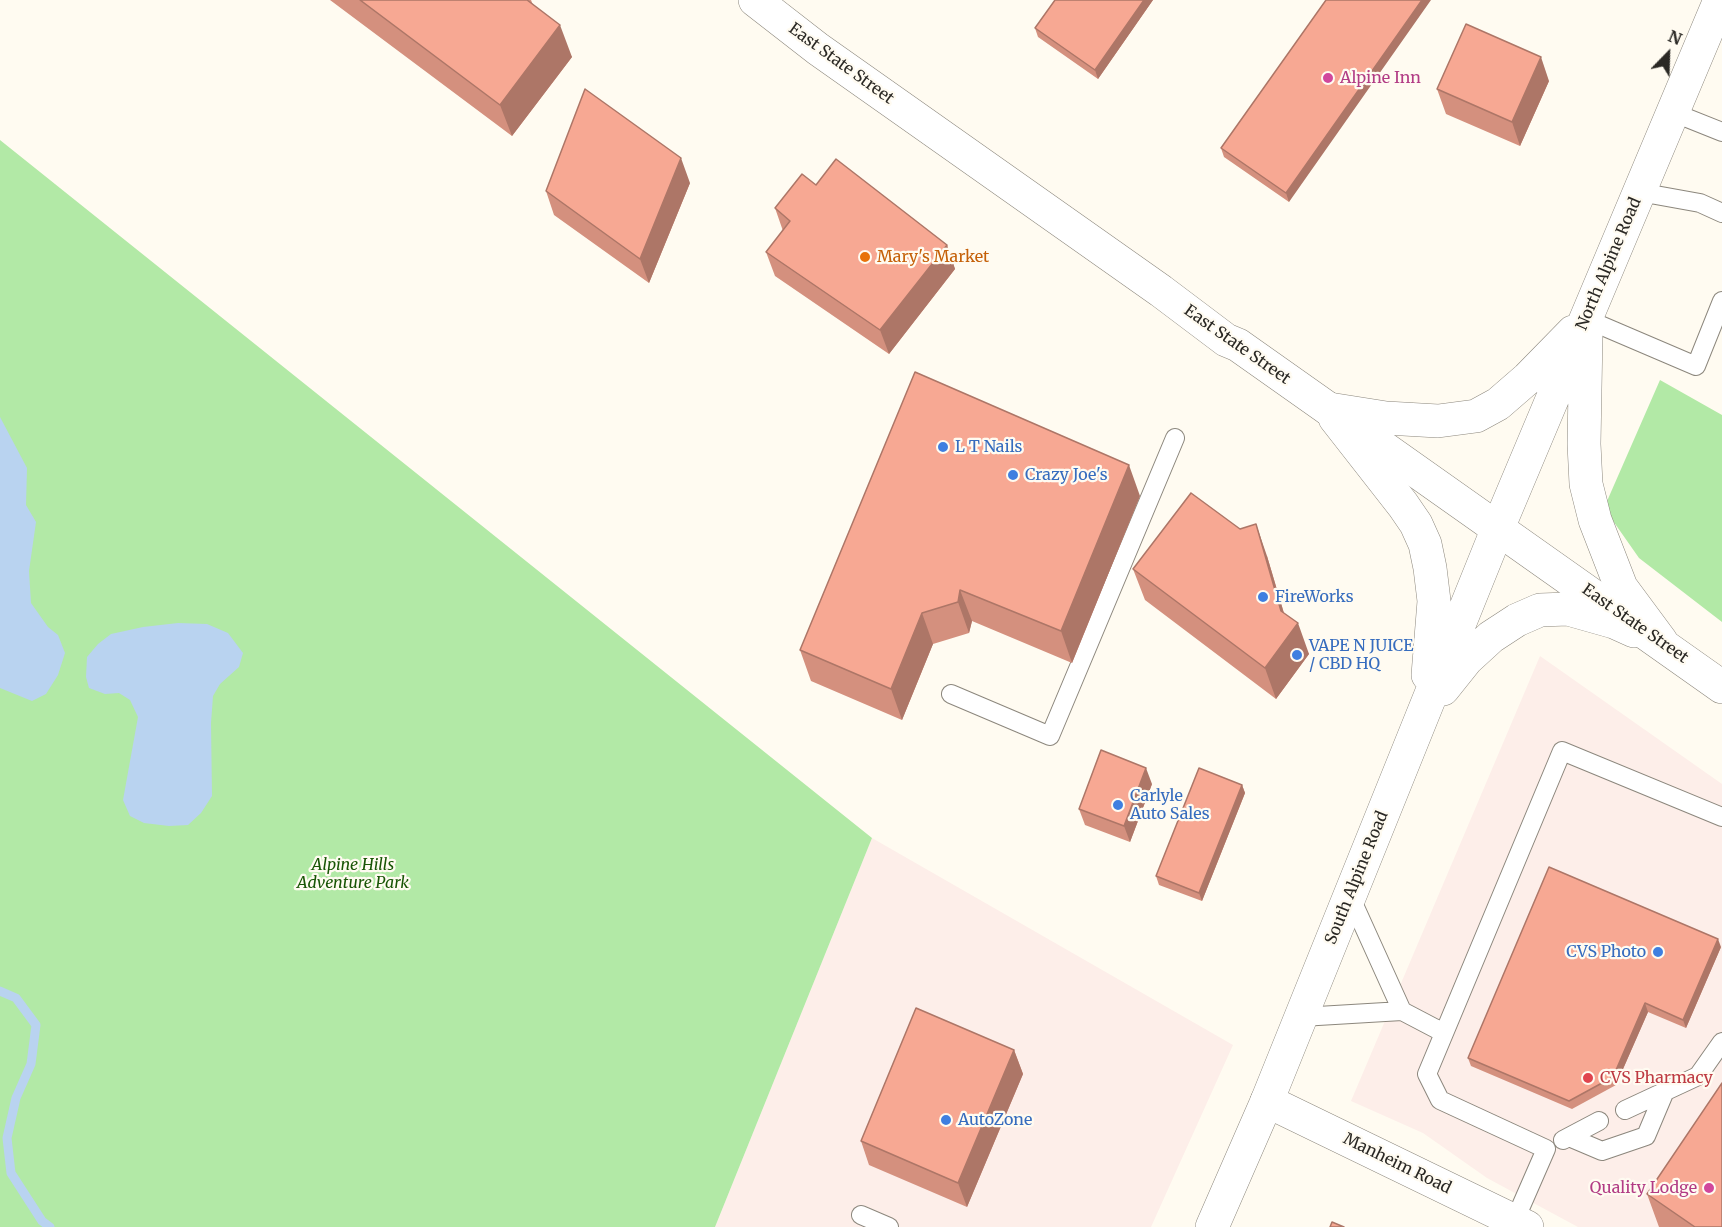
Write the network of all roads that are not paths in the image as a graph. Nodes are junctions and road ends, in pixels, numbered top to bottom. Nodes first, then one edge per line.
1 (755, 0) edge
2 (1719, 8) edge
3 (1672, 112) junction
4 (1722, 132) edge
5 (1639, 192) junction
6 (1722, 213) edge
7 (1722, 301) edge
8 (1586, 319) junction
9 (1329, 409) junction
10 (1175, 438) dead end
11 (1498, 528) junction
12 (1662, 643) junction
13 (1722, 687) edge
14 (951, 694) dead end
15 (1425, 711) junction
16 (1722, 817) edge
17 (1350, 896) junction
18 (1402, 1011) junction
19 (1301, 1017) junction
20 (1444, 1033) junction
21 (1722, 1041) edge
22 (1665, 1091) junction
23 (1267, 1101) junction
24 (1625, 1110) dead end
25 (1599, 1121) dead end
26 (1569, 1137) junction
27 (1546, 1149) junction
28 (861, 1215) dead end
29 (1521, 1224) edge
30 (889, 1227) edge
31 (1212, 1227) edge

1 - 9 main road, East State Street
2 - 3 main road, North Alpine Road
3 - 4 lane
3 - 5 main road, North Alpine Road
5 - 6 lane
5 - 8 main road, North Alpine Road
7 - 8 lane
8 - 9 main road
8 - 11 main road, North Alpine Road
8 - 12 main road
9 - 11 main road, East State Street
9 - 15 main road
10 - 14 lane
11 - 12 main road, East State Street
11 - 15 main road, South Alpine Road
12 - 13 main road, East State Street
12 - 15 main road
15 - 17 main road, South Alpine Road
16 - 20 lane
17 - 18 lane
17 - 19 main road, South Alpine Road
18 - 19 lane
18 - 20 lane
19 - 23 main road, South Alpine Road
20 - 27 lane
21 - 22 lane
22 - 24 lane
22 - 26 lane
23 - 29 main road, Manheim Road
23 - 31 main road, South Alpine Road
25 - 26 lane
26 - 27 lane
27 - 29 lane
28 - 30 lane

